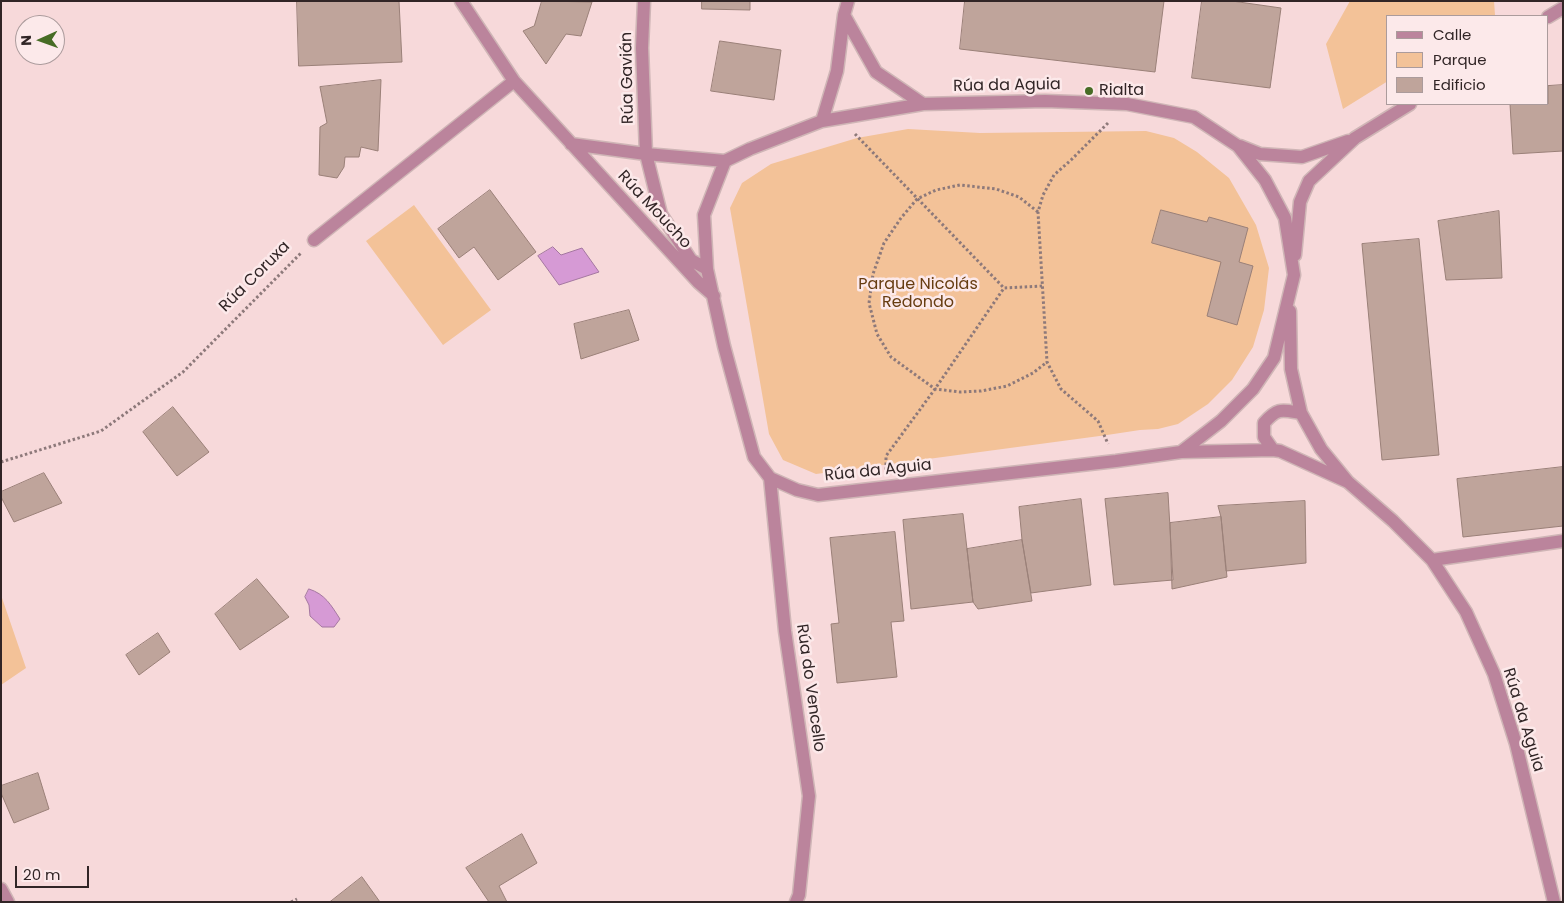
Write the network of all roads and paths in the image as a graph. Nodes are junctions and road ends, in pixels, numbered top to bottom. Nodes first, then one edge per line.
1 (461, 1) edge
2 (644, 1) edge
3 (848, 1) edge
4 (1563, 8) edge
5 (844, 15) junction
6 (1549, 16) edge
7 (514, 81) junction
8 (923, 104) junction
9 (1127, 104) junction
10 (1408, 105) edge
11 (842, 118) junction
12 (822, 121) junction
13 (1355, 138) junction
14 (571, 144) junction
15 (1238, 146) junction
16 (646, 154) junction
17 (725, 161) junction
18 (917, 199) junction
19 (1038, 212) junction
20 (314, 240) joint
21 (708, 270) junction
22 (1294, 275) junction
23 (1042, 286) junction
24 (1004, 288) junction
25 (1290, 294) junction
26 (714, 296) junction
27 (1047, 362) junction
28 (935, 390) junction
29 (1301, 414) junction
30 (1273, 450) junction
31 (1181, 452) junction
32 (1116, 461) junction
33 (1, 462) edge
34 (770, 478) junction
35 (1348, 482) junction
36 (886, 487) junction
37 (1563, 540) edge
38 (1432, 560) junction
39 (1, 889) edge
40 (297, 899) dead end
41 (8, 902) edge
42 (290, 902) edge
43 (796, 902) edge
44 (1554, 902) edge

1 - 7 street, Rúa Moucho
2 - 16 street, Rúa Gavián
3 - 5 street
4 - 6 street
5 - 8 street
5 - 12 street
7 - 14 street, Rúa Moucho
7 - 20 street, Rúa Coruxa
8 - 9 street, Rúa da Aguia
8 - 11 street, Rúa da Aguia
9 - 15 street, Rúa da Aguia
9 - 19 path
10 - 13 street
11 - 12 street, Rúa da Aguia
11 - 18 path
12 - 17 street, Rúa da Aguia
13 - 15 street
13 - 22 street
14 - 16 street, Rúa Moucho
14 - 26 street, Rúa Moucho
15 - 22 street, Rúa da Aguia
16 - 17 street, Rúa Moucho
16 - 21 street
17 - 21 street, Rúa da Aguia
18 - 19 path
18 - 24 path
18 - 28 path
19 - 23 path
20 - 33 path, Rúa Coruxa
21 - 26 street, Rúa da Aguia
22 - 25 street, Rúa da Aguia
23 - 24 path
23 - 27 path
24 - 28 path
25 - 29 street, Rúa da Aguia
25 - 31 street, Rúa da Aguia
26 - 34 street, Rúa da Aguia
27 - 28 path
27 - 32 path
28 - 36 path
29 - 30 street
29 - 35 street, Rúa da Aguia
30 - 31 street, Rúa da Aguia
30 - 35 street, Rúa da Aguia
31 - 32 street, Rúa da Aguia
32 - 36 street, Rúa da Aguia
34 - 36 street, Rúa da Aguia
34 - 43 street, Rúa do Vencello
35 - 38 street, Rúa da Aguia
37 - 38 street
38 - 44 street, Rúa da Aguia
39 - 41 street
40 - 42 path

